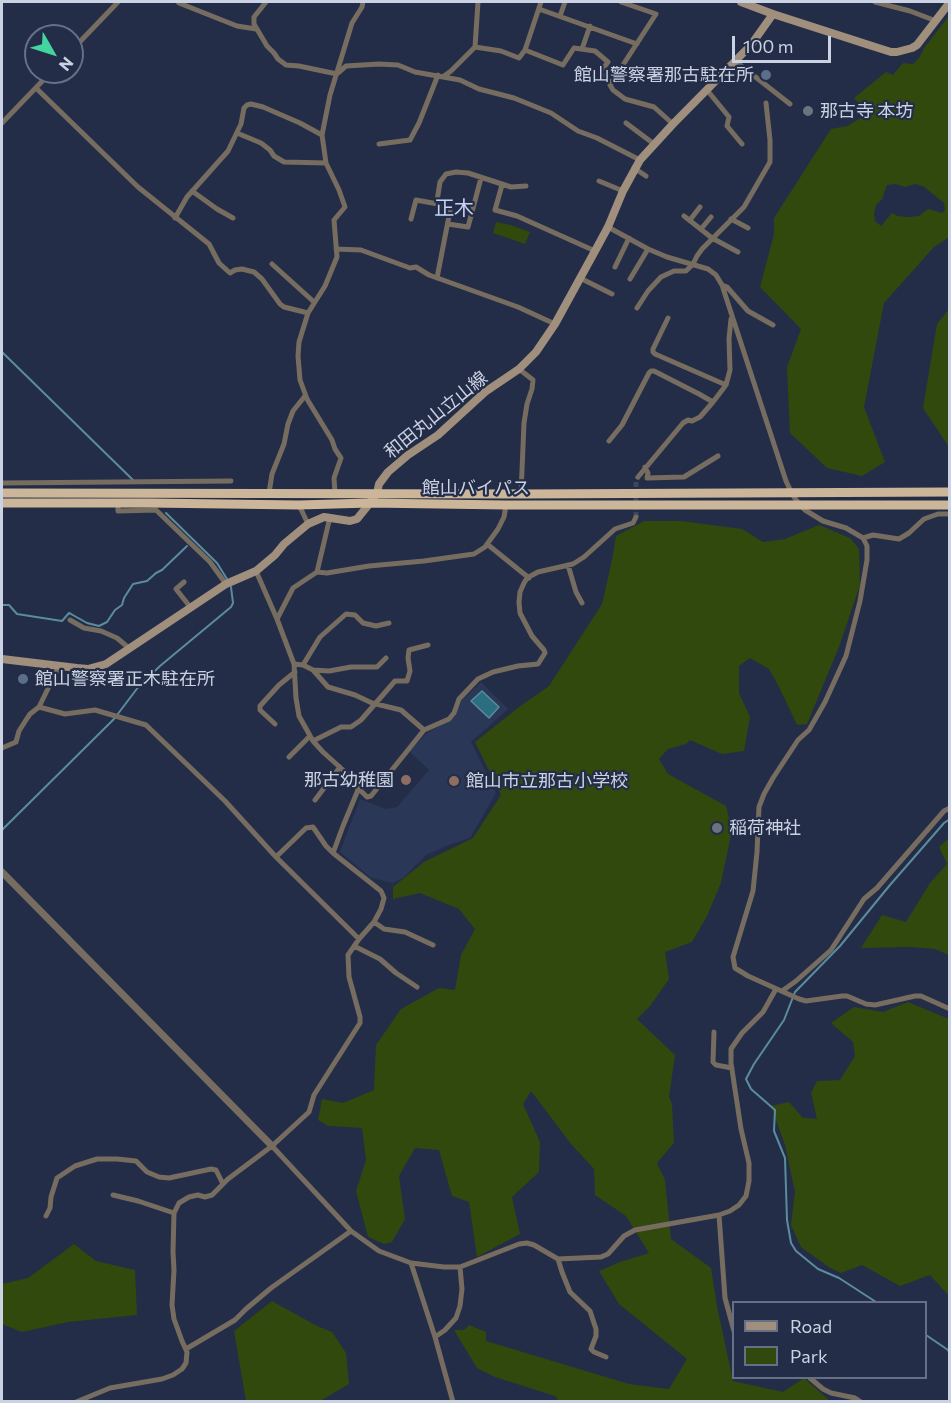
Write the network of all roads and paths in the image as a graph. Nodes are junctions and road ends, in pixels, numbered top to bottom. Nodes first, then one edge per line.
1 (118, 2) edge
2 (178, 2) edge
3 (266, 2) edge
4 (363, 2) edge
5 (478, 2) edge
6 (541, 2) edge
7 (565, 2) edge
8 (625, 2) edge
9 (741, 2) edge
10 (874, 2) edge
11 (950, 2) edge
12 (761, 5) edge
13 (539, 9) junction
14 (774, 14) junction
15 (560, 16) junction
16 (936, 21) junction
17 (591, 27) junction
18 (256, 29) junction
19 (84, 37) edge
20 (638, 44) junction
21 (475, 47) junction
22 (582, 49) junction
23 (525, 50) junction
24 (735, 61) junction
25 (337, 74) junction
26 (441, 76) junction
27 (611, 83) junction
28 (40, 84) edge
29 (36, 88) junction
30 (707, 90) junction
31 (766, 103) dead end
32 (790, 104) dead end
33 (2, 123) edge
34 (626, 123) dead end
35 (673, 124) junction
36 (237, 133) junction
37 (322, 135) junction
38 (379, 144) dead end
39 (654, 144) junction
40 (742, 144) dead end
41 (640, 160) junction
42 (326, 162) junction
43 (634, 168) junction
44 (646, 176) dead end
45 (481, 178) junction
46 (599, 181) dead end
47 (502, 185) junction
48 (526, 186) dead end
49 (192, 191) junction
50 (623, 191) junction
51 (438, 204) junction
52 (700, 207) dead end
53 (684, 216) dead end
54 (711, 217) dead end
55 (176, 218) junction
56 (233, 218) dead end
57 (411, 219) dead end
58 (731, 219) junction
59 (690, 220) junction
60 (448, 224) junction
61 (608, 227) junction
62 (748, 228) dead end
63 (701, 229) junction
64 (629, 238) junction
65 (712, 238) junction
66 (336, 249) junction
67 (648, 249) junction
68 (595, 252) junction
69 (738, 252) dead end
70 (272, 264) dead end
71 (693, 264) junction
72 (615, 267) dead end
73 (437, 278) junction
74 (580, 278) junction
75 (630, 279) dead end
76 (722, 285) junction
77 (612, 294) dead end
78 (314, 302) junction
79 (637, 308) dead end
80 (308, 313) junction
81 (731, 317) junction
82 (668, 318) dead end
83 (555, 324) junction
84 (773, 325) dead end
85 (519, 369) junction
86 (726, 385) junction
87 (305, 396) junction
88 (713, 402) junction
89 (609, 441) dead end
90 (718, 456) dead end
91 (645, 467) junction
92 (638, 477) tunnel mouth
93 (231, 481) dead end
94 (2, 483) edge
95 (950, 492) edge
96 (2, 493) edge
97 (269, 493) junction
98 (335, 493) junction
99 (377, 493) junction
100 (521, 494) junction
101 (792, 494) junction
102 (2, 503) edge
103 (118, 503) junction
104 (370, 503) junction
105 (799, 504) junction
106 (299, 505) junction
107 (506, 505) junction
108 (950, 505) edge
109 (950, 514) edge
110 (330, 517) junction
111 (636, 517) dead end
112 (308, 524) junction
113 (863, 538) junction
114 (487, 544) junction
115 (568, 565) junction
116 (256, 571) junction
117 (317, 572) junction
118 (529, 578) junction
119 (183, 582) dead end
120 (226, 584) junction
121 (582, 603) dead end
122 (191, 608) junction
123 (277, 619) junction
124 (70, 620) dead end
125 (389, 622) dead end
126 (428, 645) dead end
127 (130, 649) junction
128 (386, 658) dead end
129 (2, 659) edge
130 (294, 664) junction
131 (303, 665) junction
132 (59, 666) junction
133 (313, 670) junction
134 (295, 672) junction
135 (375, 703) junction
136 (39, 707) junction
137 (275, 724) dead end
138 (424, 730) junction
139 (312, 739) junction
140 (2, 748) edge
141 (289, 757) dead end
142 (340, 767) junction
143 (357, 787) junction
144 (315, 800) dead end
145 (950, 808) edge
146 (333, 853) junction
147 (276, 857) junction
148 (2, 872) edge
149 (374, 922) junction
150 (359, 939) junction
151 (433, 945) dead end
152 (354, 946) junction
153 (417, 987) dead end
154 (779, 990) junction
155 (950, 1009) edge
156 (714, 1032) dead end
157 (732, 1068) junction
158 (272, 1146) junction
159 (223, 1184) junction
160 (113, 1195) dead end
161 (174, 1213) junction
162 (719, 1215) junction
163 (46, 1216) dead end
164 (351, 1231) junction
165 (558, 1259) junction
166 (411, 1263) junction
167 (460, 1267) junction
168 (732, 1324) edge
169 (435, 1337) junction
170 (186, 1349) junction
171 (606, 1357) dead end
172 (812, 1379) edge
173 (76, 1401) edge
174 (453, 1401) edge
175 (861, 1401) edge

1 - 19 street
2 - 18 street
3 - 18 street
4 - 25 street
5 - 21 street
6 - 13 street
7 - 15 street
8 - 20 street
9 - 12 main road
10 - 16 street
11 - 16 main road
12 - 14 main road
13 - 15 street
13 - 23 street
14 - 16 main road
14 - 24 main road, 和田丸山立山線
15 - 17 street
17 - 20 street
17 - 22 street
18 - 25 street
20 - 27 street
21 - 23 street
21 - 26 street
22 - 23 street
22 - 27 street
24 - 30 main road, 和田丸山立山線
24 - 32 street
25 - 26 street
25 - 37 street
26 - 38 street
26 - 41 street
27 - 35 street
28 - 29 street
29 - 33 street
29 - 55 street
30 - 35 main road, 和田丸山立山線
30 - 40 street
31 - 58 street
34 - 39 street
35 - 39 main road, 和田丸山立山線
36 - 37 street
36 - 42 street
36 - 49 street
37 - 42 street
39 - 41 main road, 和田丸山立山線
41 - 43 main road, 和田丸山立山線
42 - 66 street
43 - 44 street
43 - 50 main road, 和田丸山立山線
45 - 47 street
45 - 51 street
45 - 60 street
46 - 50 street
47 - 48 street
47 - 68 street
49 - 55 street
49 - 56 street
50 - 61 main road, 和田丸山立山線
51 - 57 street
51 - 60 street
52 - 59 street
53 - 59 street
54 - 63 street
55 - 80 street
58 - 62 street
58 - 65 street
59 - 63 street
60 - 73 street
61 - 64 street
61 - 68 main road, 和田丸山立山線
63 - 65 street
64 - 67 street
64 - 72 street
65 - 69 street
65 - 71 street
66 - 73 street
66 - 78 street
67 - 71 street
67 - 75 street
68 - 74 main road, 和田丸山立山線
70 - 78 street
71 - 76 street
71 - 79 street
73 - 83 street
74 - 77 street
74 - 83 main road, 和田丸山立山線
76 - 81 street
76 - 84 street
78 - 80 street
80 - 87 street
81 - 86 street
81 - 101 street
82 - 86 street
83 - 85 main road, 和田丸山立山線
85 - 99 main road, 和田丸山立山線
85 - 100 street
86 - 88 street
87 - 97 street
87 - 98 street
88 - 89 street
88 - 91 street
90 - 91 street
91 - 92 street
93 - 94 street
95 - 101 highway, 館山バイパス
96 - 97 highway, 館山バイパス
97 - 98 highway, 館山バイパス
98 - 99 highway, 館山バイパス
99 - 100 highway, 館山バイパス
99 - 104 main road, 和田丸山立山線
100 - 101 highway, 館山バイパス
101 - 105 street
102 - 103 highway, 館山バイパス
103 - 106 highway, 館山バイパス
103 - 120 street
104 - 106 highway, 館山バイパス
104 - 107 highway, 館山バイパス
104 - 110 main road, 和田丸山立山線
105 - 107 highway, 館山バイパス
105 - 108 highway, 館山バイパス
105 - 113 street
106 - 112 street
107 - 114 street
109 - 113 street
110 - 112 main road, 和田丸山立山線
110 - 117 street
111 - 115 street
112 - 116 main road, 和田丸山立山線
113 - 154 street
114 - 117 street
114 - 118 street
115 - 118 street
115 - 121 street
116 - 120 main road, 和田丸山立山線
116 - 123 street
117 - 123 street
118 - 138 street
119 - 122 street
120 - 122 main road, 和田丸山立山線
122 - 127 main road, 和田丸山立山線
123 - 130 street
124 - 127 street
125 - 131 street
126 - 135 street
127 - 132 main road, 和田丸山立山線
128 - 133 street
129 - 132 main road, 和田丸山立山線
130 - 131 street
130 - 134 street
131 - 133 street
132 - 136 street
133 - 135 street
134 - 137 street
134 - 139 street
135 - 138 street
135 - 139 street
136 - 140 street
136 - 147 street
138 - 143 street
139 - 141 street
139 - 142 street
142 - 143 street
142 - 144 street
143 - 146 street
145 - 154 street
146 - 147 street
146 - 149 street
147 - 150 street
148 - 158 street
149 - 150 street
149 - 151 street
150 - 152 street
152 - 153 street
152 - 158 street
154 - 155 street
154 - 157 street
156 - 157 street
157 - 162 street
158 - 159 street
158 - 164 street
159 - 161 street
159 - 163 street
160 - 161 street
161 - 170 street
162 - 165 street
162 - 168 street
164 - 166 street
164 - 170 street
165 - 167 street
165 - 171 street
166 - 167 street
166 - 169 street
167 - 169 street
169 - 174 street
170 - 173 street
172 - 175 street

